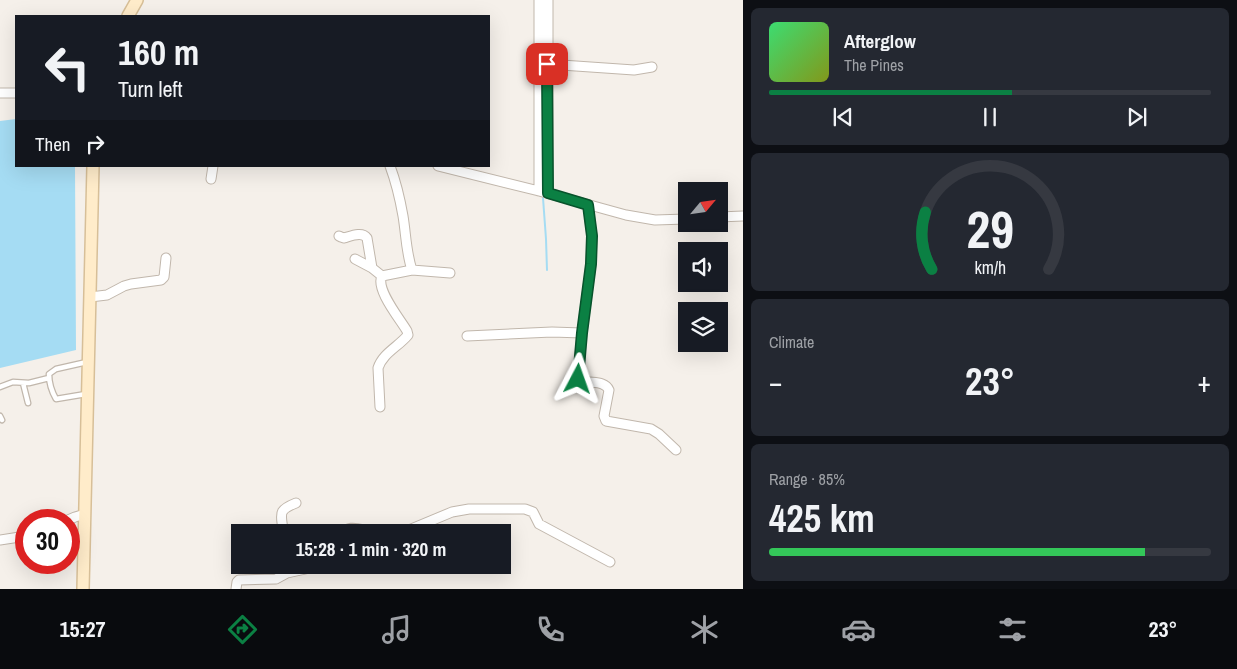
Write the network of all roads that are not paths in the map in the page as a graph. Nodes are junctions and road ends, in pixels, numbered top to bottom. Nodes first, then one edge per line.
1 (137, 0) edge
2 (539, 0) edge
3 (548, 0) edge
4 (129, 15) edge
5 (547, 64) junction
6 (652, 67) dead end
7 (0, 93) edge
8 (15, 93) edge
9 (92, 167) edge
10 (213, 167) edge
11 (390, 167) edge
12 (442, 167) edge
13 (211, 179) dead end
14 (543, 192) junction
15 (588, 205) junction
16 (743, 216) edge
17 (728, 217) edge
18 (678, 219) edge
19 (339, 236) dead end
20 (166, 258) dead end
21 (355, 258) dead end
22 (372, 268) junction
23 (412, 270) junction
24 (450, 273) dead end
25 (382, 276) junction
26 (90, 297) junction
27 (582, 333) junction
28 (467, 336) dead end
29 (88, 362) junction
30 (49, 378) junction
31 (22, 383) junction
32 (0, 386) edge
33 (88, 393) junction
34 (28, 403) dead end
35 (380, 407) dead end
36 (676, 450) dead end
37 (296, 503) dead end
38 (85, 514) junction
39 (80, 516) edge
40 (282, 524) edge
41 (423, 524) edge
42 (15, 538) edge
43 (0, 540) edge
44 (610, 562) dead end
45 (281, 574) edge
46 (83, 589) edge
47 (236, 589) edge

1 - 4 street
2 - 14 street
3 - 5 street
5 - 6 street
5 - 14 street
7 - 8 street
9 - 26 street
10 - 13 street
11 - 23 street
12 - 14 street
14 - 15 street
15 - 18 street
15 - 27 street
16 - 17 street
19 - 22 street
20 - 26 street
21 - 22 street
22 - 25 street
23 - 24 street
23 - 25 street
25 - 35 street
26 - 29 street
27 - 28 street
27 - 36 street
29 - 30 lane
29 - 33 street
30 - 31 lane
30 - 33 lane
31 - 32 lane
31 - 34 lane
33 - 38 street
37 - 40 street
38 - 39 street
38 - 46 street
41 - 44 street
42 - 43 street
45 - 47 street

